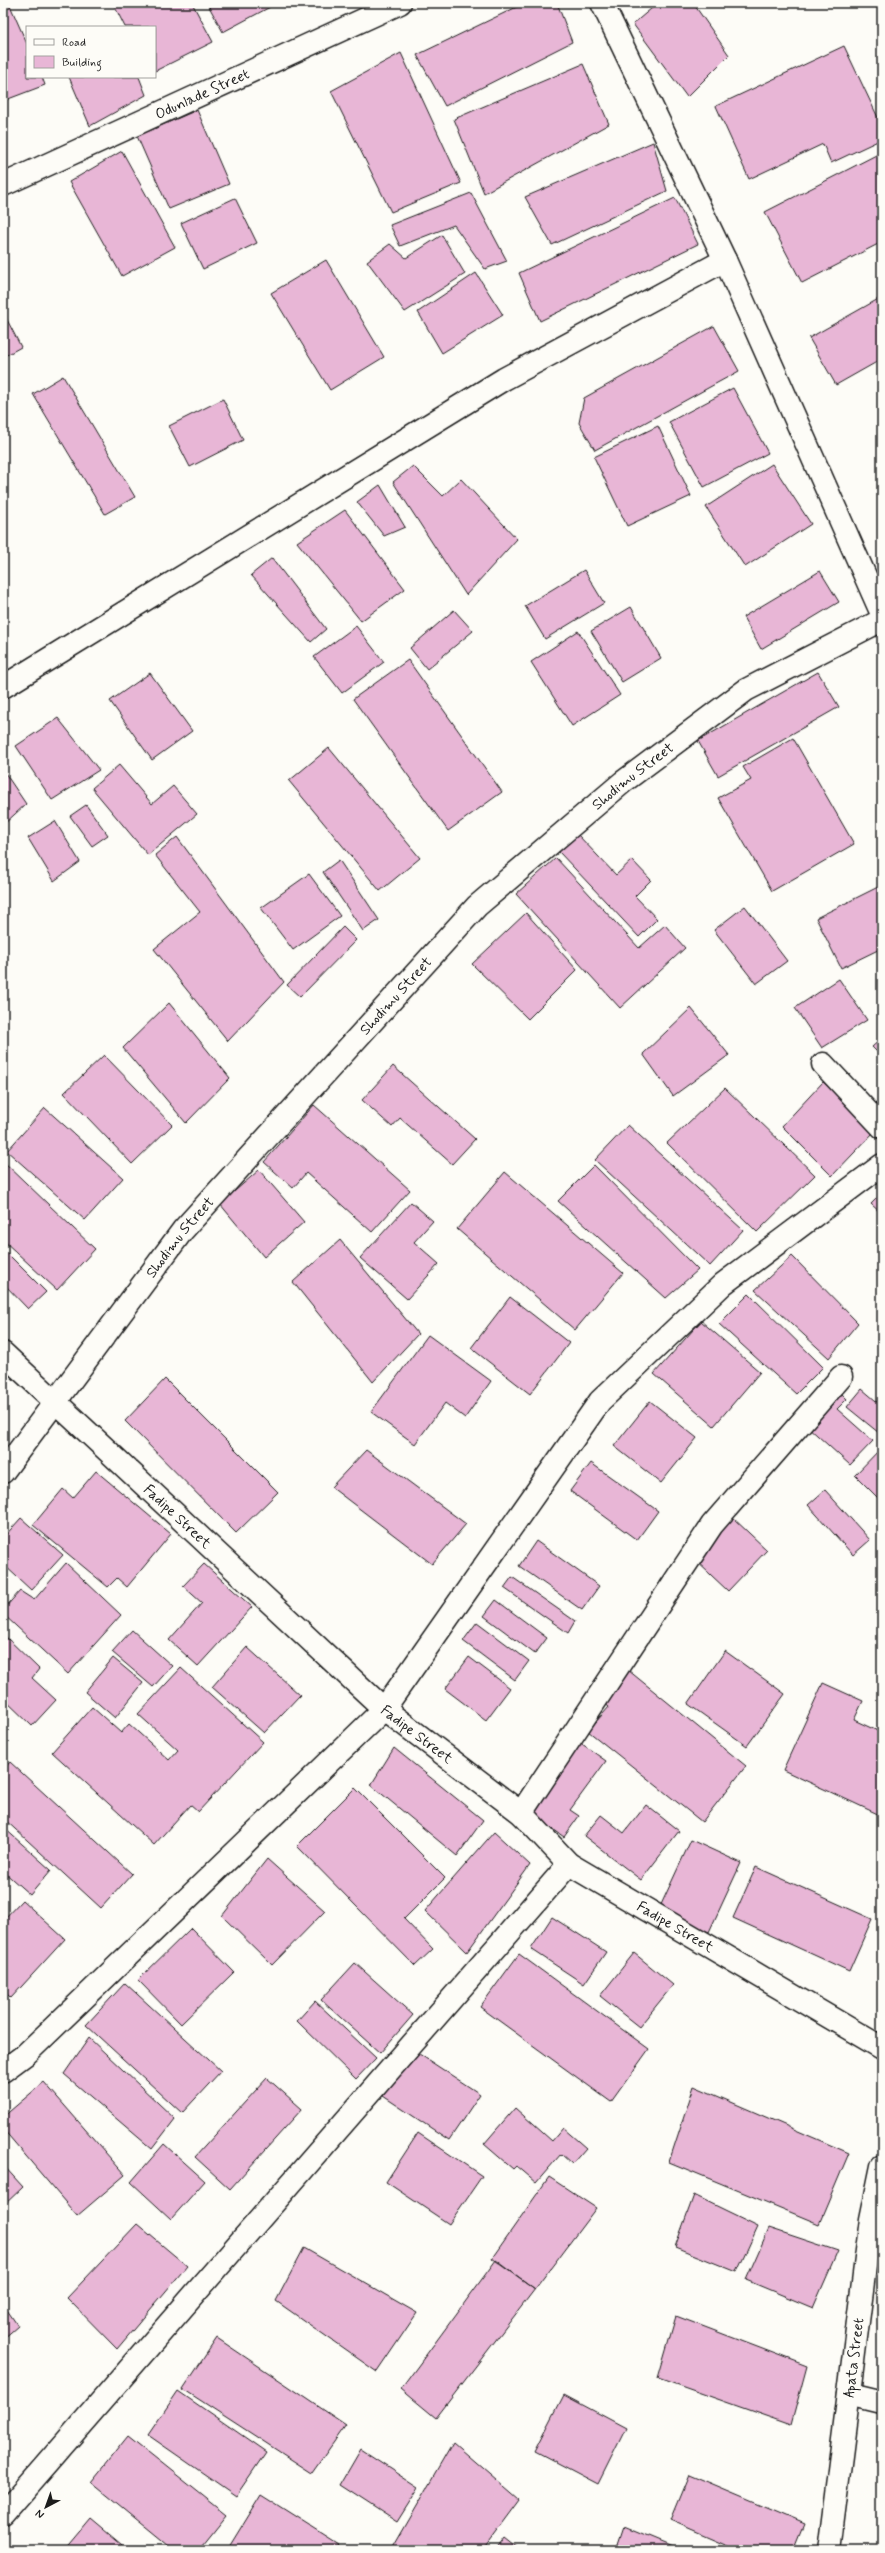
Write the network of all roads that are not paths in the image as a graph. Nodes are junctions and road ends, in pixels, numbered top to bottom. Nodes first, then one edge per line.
1 (400, 3) edge
2 (602, 3) edge
3 (3, 185) edge
4 (725, 260) junction
5 (882, 614) edge
6 (882, 620) edge
7 (3, 687) edge
8 (823, 1064) dead end
9 (882, 1127) edge
10 (882, 1165) edge
11 (3, 1353) edge
12 (841, 1377) dead end
13 (53, 1402) junction
14 (3, 1472) edge
15 (384, 1709) junction
16 (521, 1813) junction
17 (568, 1864) junction
18 (882, 2048) edge
19 (3, 2071) edge
20 (882, 2166) edge
21 (849, 2394) junction
22 (882, 2402) edge
23 (3, 2514) edge
24 (829, 2550) edge

1 - 3 street, Odunlade Street
2 - 4 street
4 - 5 street
4 - 7 street
6 - 13 street, Shodimu Street
8 - 9 street
10 - 15 street
11 - 13 street, Fadipe Street
12 - 16 street
13 - 14 street, Shodimu Street
13 - 15 street, Fadipe Street
15 - 16 street, Fadipe Street
15 - 19 street
16 - 17 street, Fadipe Street
17 - 18 street, Fadipe Street
17 - 23 street
20 - 21 street, Apata Street
21 - 22 street
21 - 24 street, Apata Street

